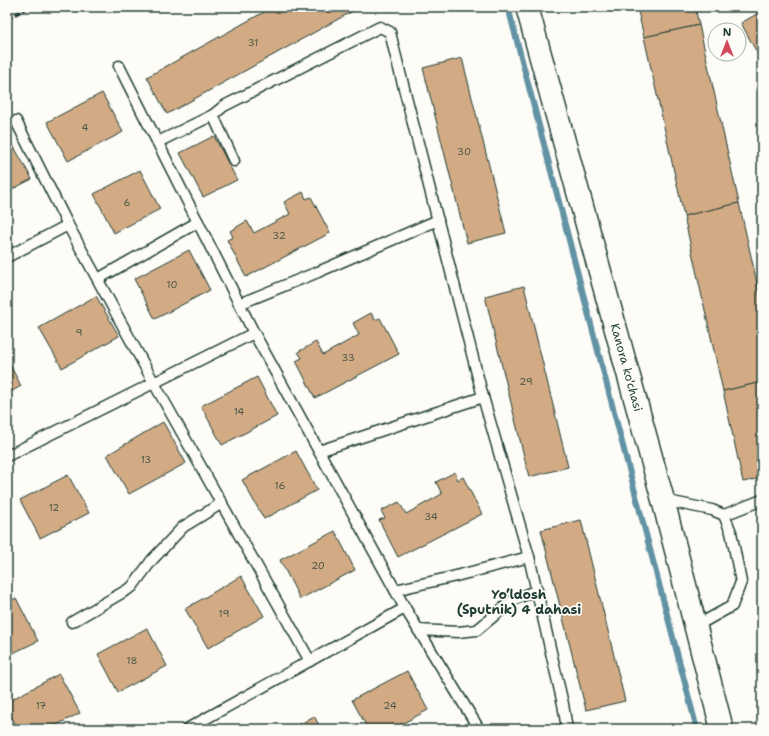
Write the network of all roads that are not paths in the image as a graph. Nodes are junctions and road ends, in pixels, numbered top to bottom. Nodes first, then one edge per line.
1 (527, 7) edge
2 (119, 66) dead end
3 (214, 115) junction
4 (16, 121) dead end
5 (158, 142) junction
6 (234, 161) dead end
7 (438, 220) junction
8 (198, 222) junction
9 (68, 225) junction
10 (7, 257) edge
11 (98, 278) junction
12 (240, 304) junction
13 (254, 333) junction
14 (154, 383) junction
15 (483, 397) junction
16 (319, 451) junction
17 (7, 456) edge
18 (663, 500) junction
19 (762, 500) edge
20 (222, 503) junction
21 (724, 515) junction
22 (530, 556) junction
23 (395, 590) junction
24 (537, 590) junction
25 (405, 608) junction
26 (72, 622) dead end
27 (696, 626) junction
28 (418, 630) junction
29 (310, 661) junction
30 (187, 729) edge
31 (479, 729) edge
32 (567, 729) edge
33 (722, 729) edge

1 - 18 street, Kanora ko'chasi
2 - 5 lane
3 - 5 lane
3 - 6 lane
3 - 7 lane
4 - 9 lane
5 - 8 lane
7 - 12 lane
7 - 15 lane
8 - 11 lane
8 - 12 lane
9 - 10 lane
9 - 11 lane
11 - 14 lane
12 - 13 lane
13 - 14 lane
13 - 16 lane
14 - 17 lane
14 - 20 lane
15 - 16 lane
15 - 22 lane
16 - 23 lane
18 - 21 lane
18 - 27 street, Kanora ko'chasi
19 - 21 lane
20 - 26 lane
20 - 29 lane
21 - 27 lane
22 - 23 lane
22 - 24 lane
23 - 25 lane
24 - 28 lane
24 - 32 lane
25 - 28 lane
25 - 29 lane
27 - 33 street, Kanora ko'chasi
28 - 31 lane
29 - 30 lane

